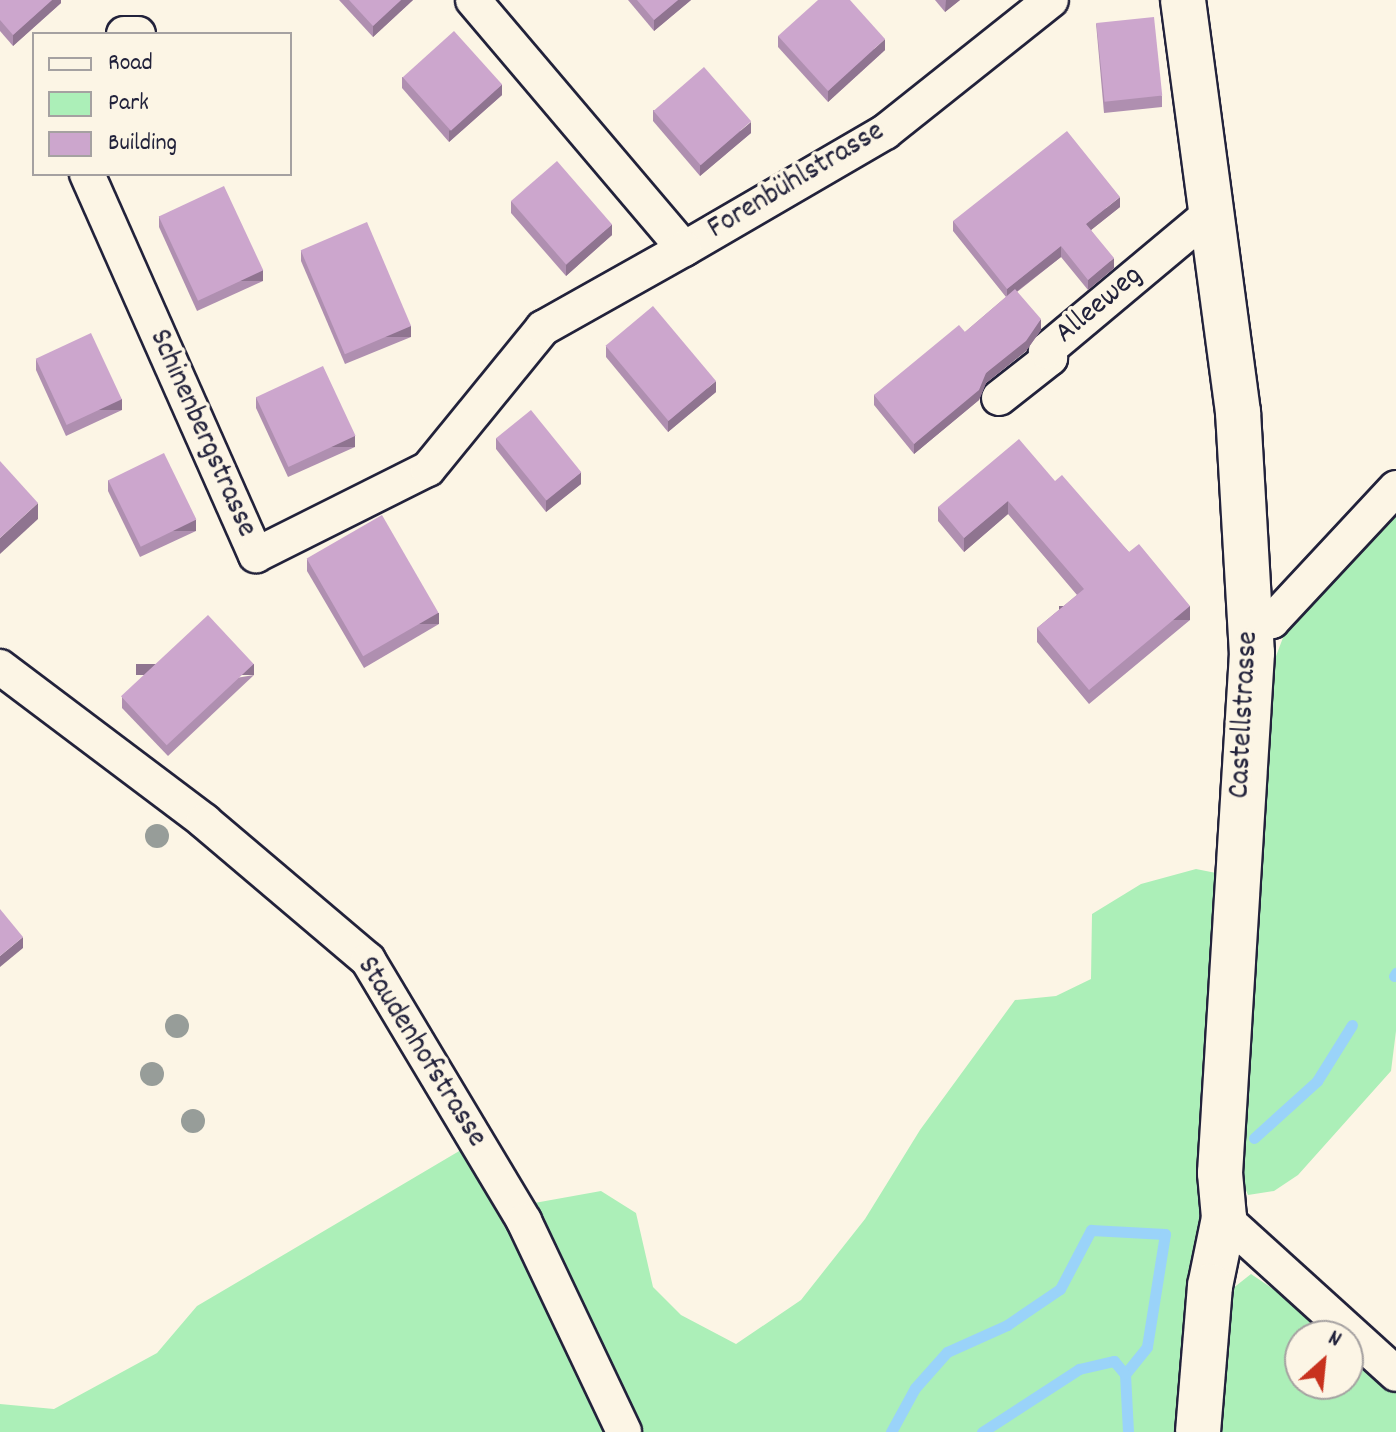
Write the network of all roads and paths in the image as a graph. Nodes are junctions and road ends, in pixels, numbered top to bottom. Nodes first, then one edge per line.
1 (473, 0) edge
2 (1051, 0) edge
3 (1183, 0) edge
4 (88, 176) edge
5 (1210, 214) junction
6 (684, 249) junction
7 (999, 398) dead end
8 (1396, 488) edge
9 (1251, 627) junction
10 (0, 667) edge
11 (1224, 1218) junction
12 (1396, 1374) edge
13 (624, 1432) edge
14 (1198, 1432) edge

1 - 6 street, Forenbühlstrasse
2 - 6 street, Forenbühlstrasse
3 - 5 street, Castellstrasse
4 - 6 street, Schinenbergstrasse
5 - 7 street, Alleeweg
5 - 9 street, Castellstrasse
8 - 9 street
9 - 11 street, Castellstrasse
10 - 13 street, Staudenhofstrasse
11 - 12 street
11 - 14 street, Castellstrasse

